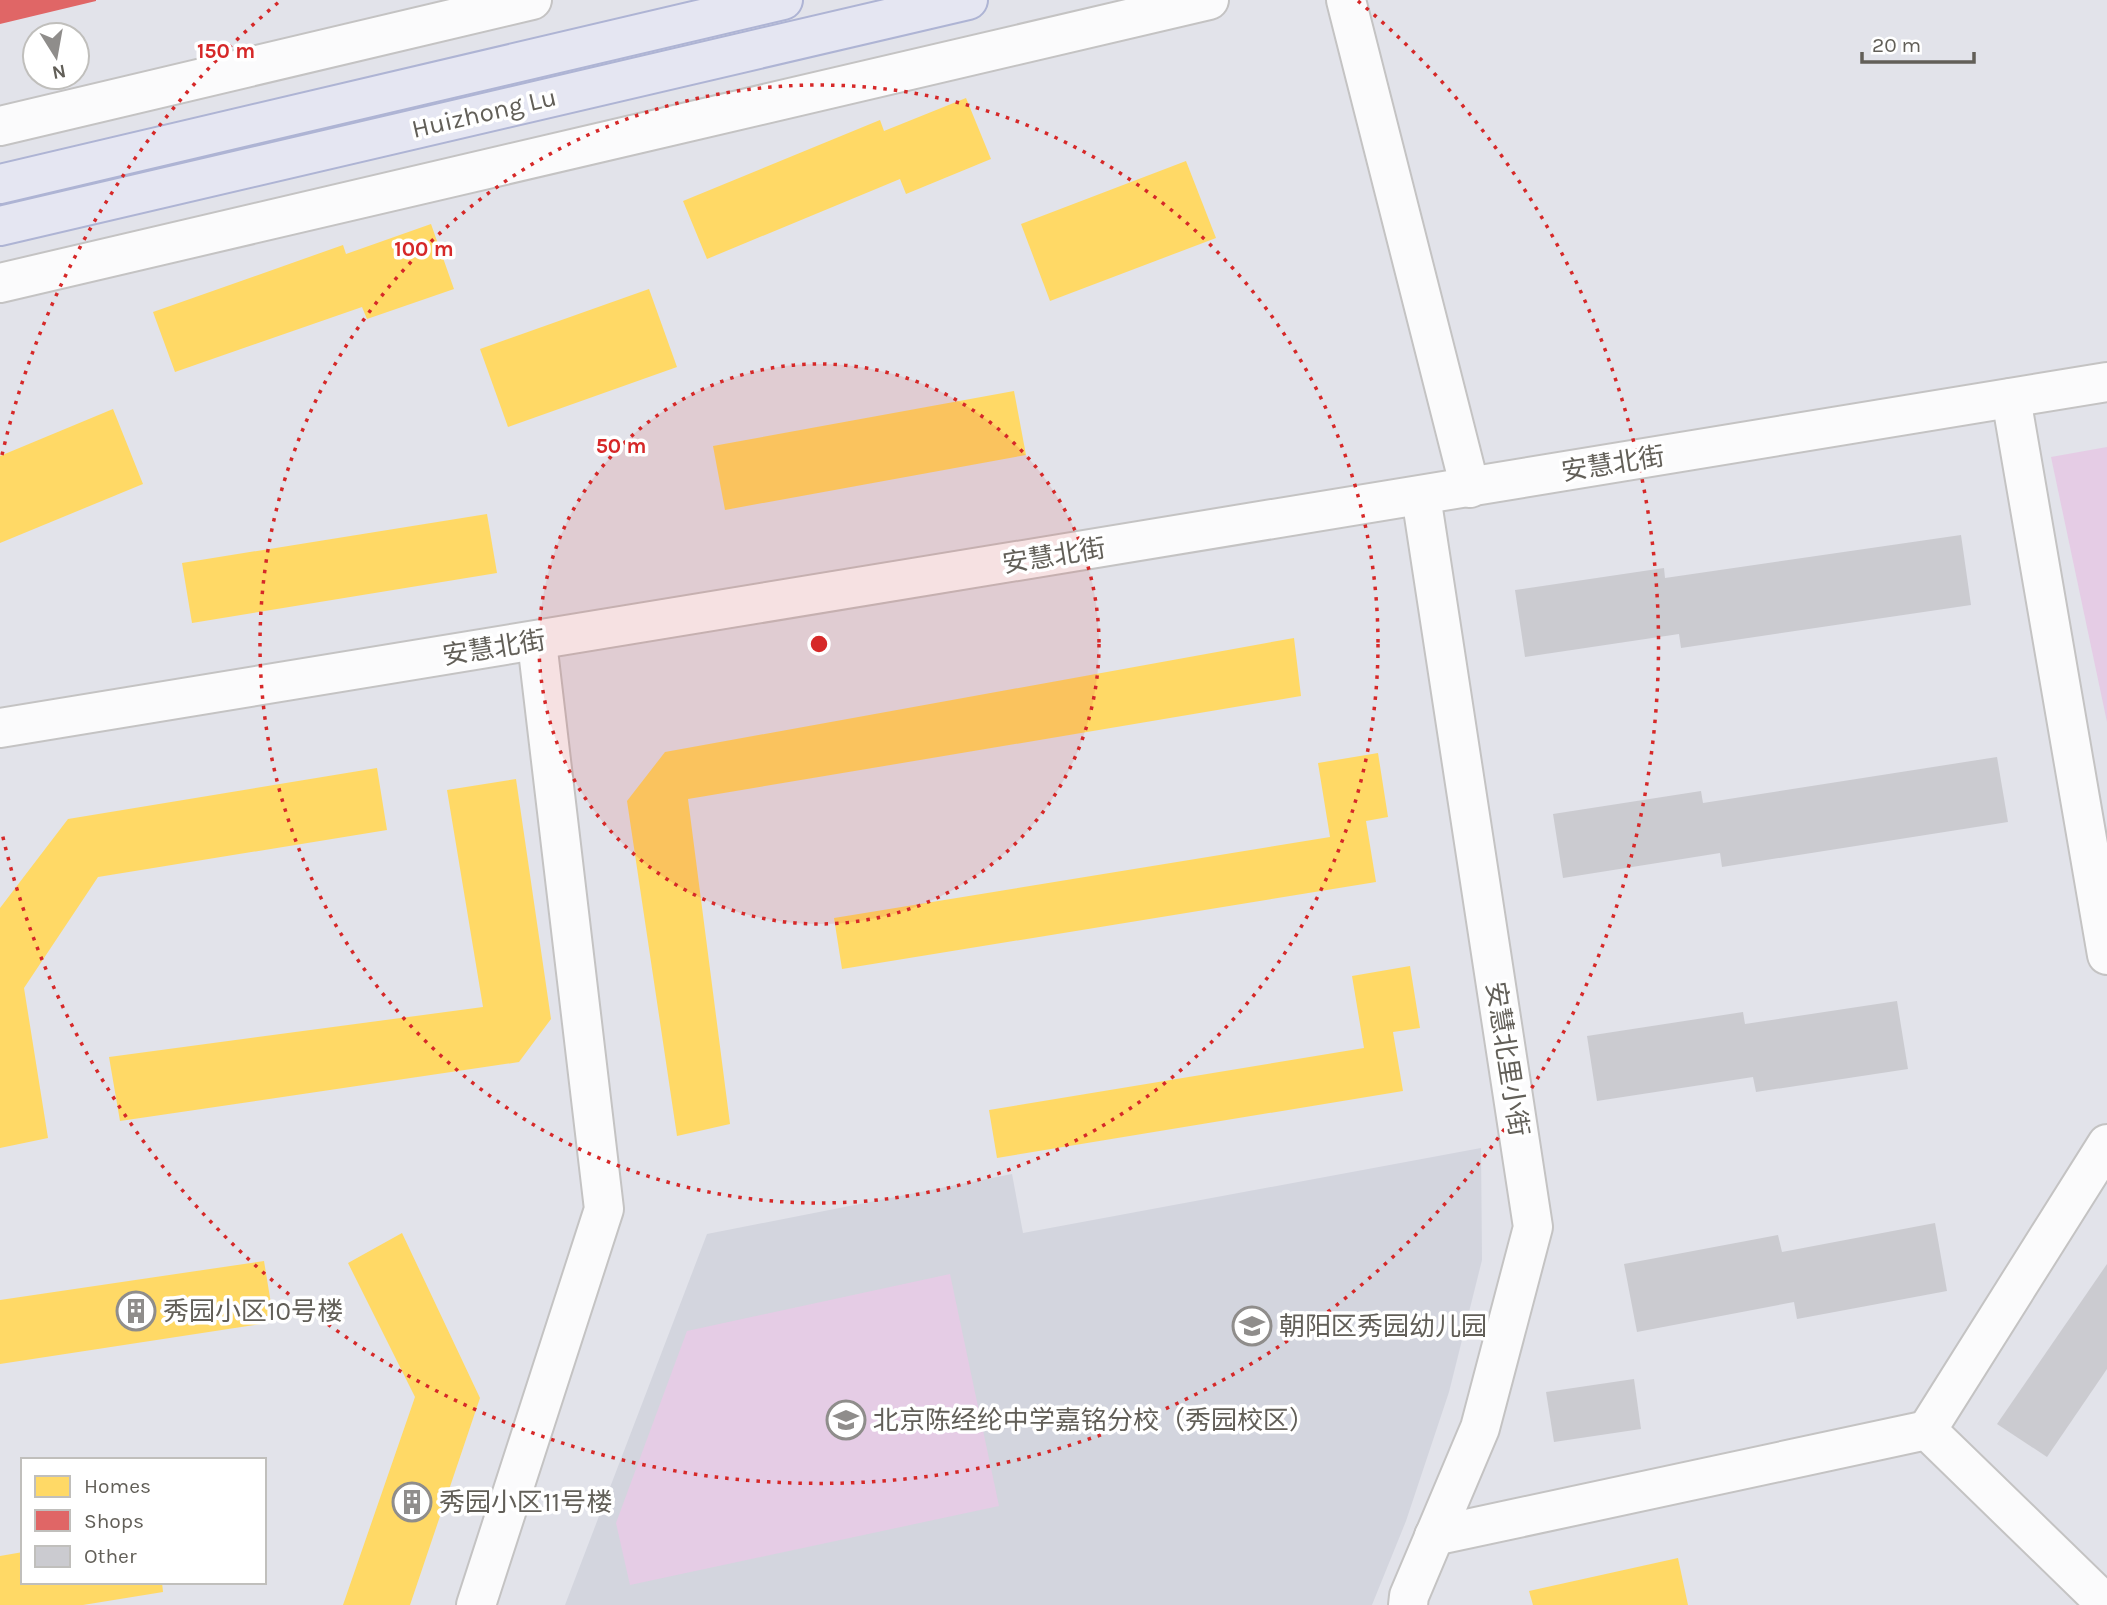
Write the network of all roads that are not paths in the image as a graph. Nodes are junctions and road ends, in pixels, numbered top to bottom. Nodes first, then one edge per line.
1 (533, 0) edge
2 (783, 0) edge
3 (968, 0) edge
4 (1209, 0) edge
5 (1346, 0) edge
6 (0, 126) edge
7 (0, 184) edge
8 (0, 226) edge
9 (0, 283) edge
10 (2107, 383) edge
11 (2011, 398) junction
12 (1470, 488) junction
13 (1421, 496) junction
14 (537, 642) junction
15 (0, 728) edge
16 (2107, 955) edge
17 (2107, 1144) edge
18 (1927, 1430) junction
19 (1434, 1536) junction
20 (476, 1605) edge
21 (1408, 1605) edge
22 (2107, 1605) edge

1 - 6 street
2 - 7 main road, Huizhong Lu
3 - 8 main road, Huizhong Lu
4 - 9 street
5 - 12 street
10 - 11 street, 安慧北街
11 - 12 street, 安慧北街
11 - 16 street
12 - 13 street, 安慧北街
13 - 14 street, 安慧北街
13 - 19 street, 安慧北里小街
14 - 15 street, 安慧北街
14 - 20 street
17 - 18 street
18 - 19 street
18 - 22 street
19 - 21 street, 安慧北里小街

